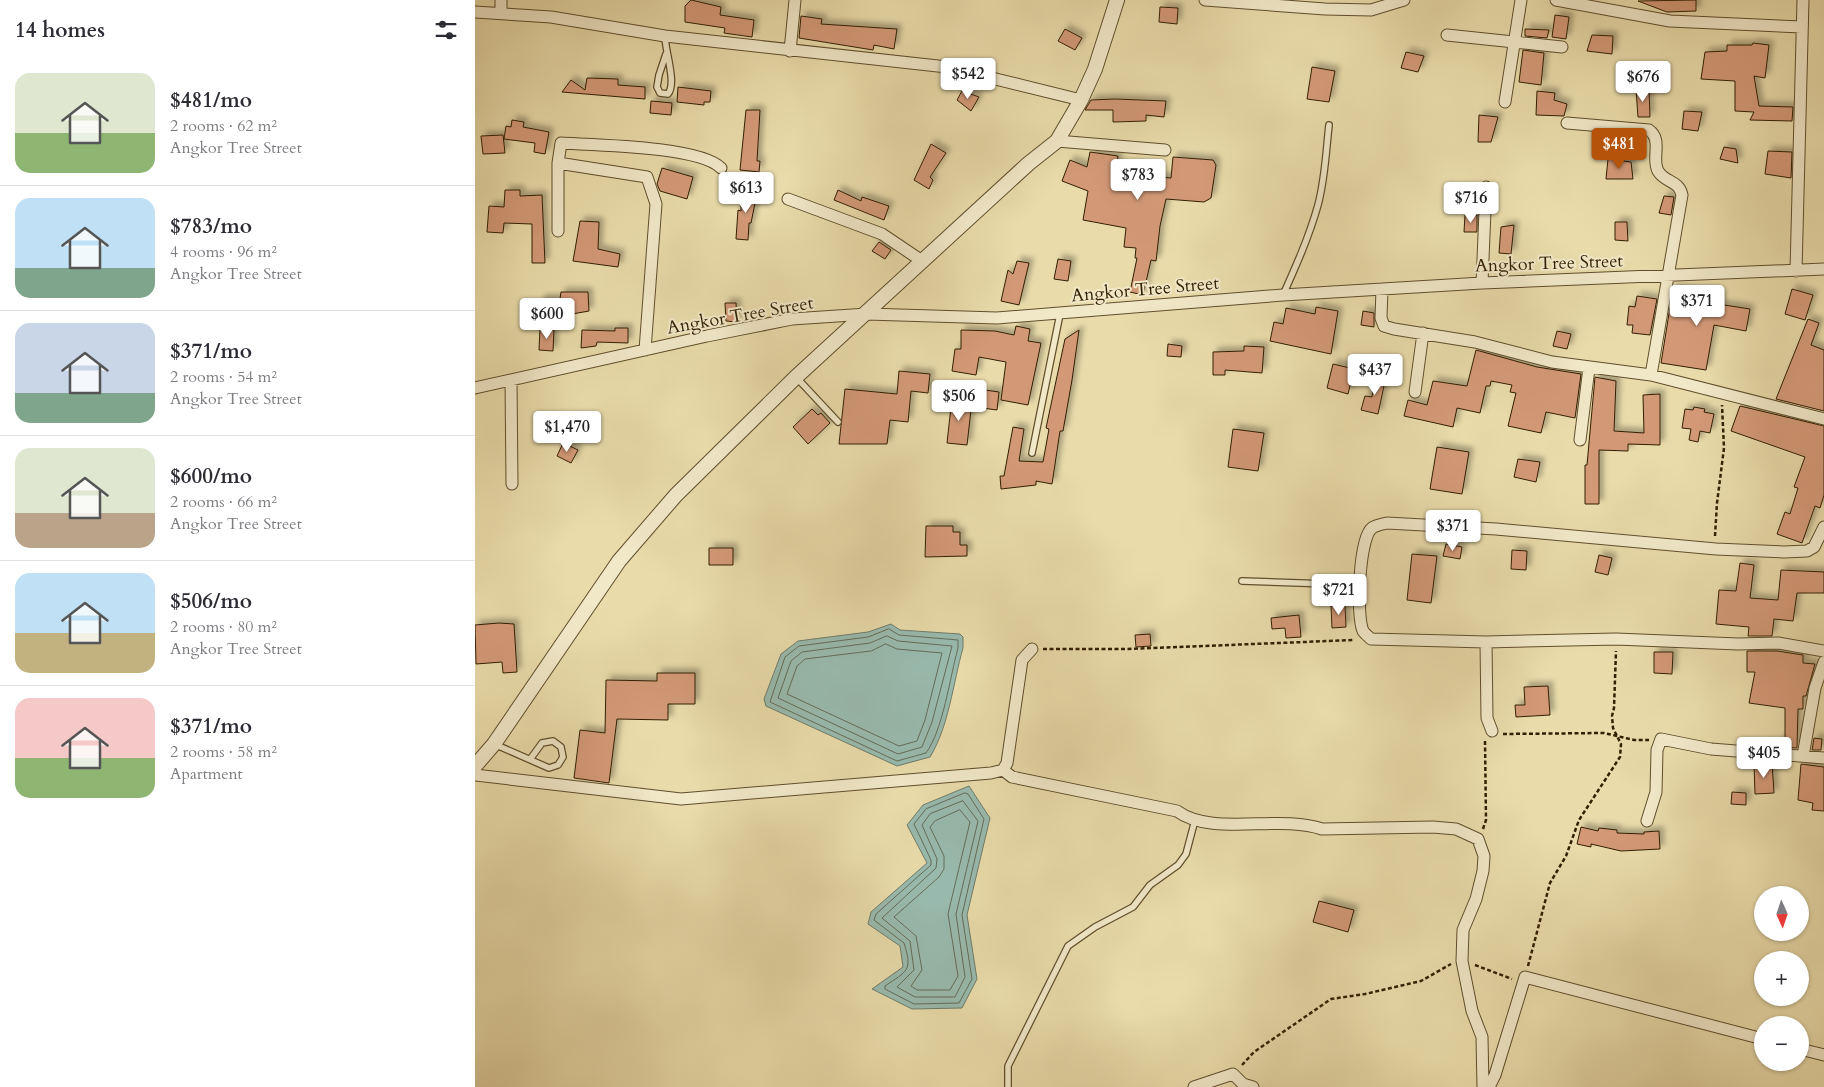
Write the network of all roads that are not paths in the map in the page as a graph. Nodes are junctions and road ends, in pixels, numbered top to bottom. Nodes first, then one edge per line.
1 (501, 0) edge
2 (795, 0) edge
3 (1117, 0) edge
4 (1205, 0) edge
5 (1404, 0) edge
6 (1521, 0) edge
7 (1556, 0) edge
8 (1803, 0) edge
9 (475, 12) edge
10 (501, 13) junction
11 (1803, 27) junction
12 (1447, 35) dead end
13 (665, 36) junction
14 (1515, 42) junction
15 (1562, 47) dead end
16 (790, 51) junction
17 (666, 54) junction
18 (1081, 100) junction
19 (1505, 102) dead end
20 (1567, 123) dead end
21 (1329, 125) dead end
22 (1057, 141) junction
23 (1165, 150) dead end
24 (558, 163) junction
25 (721, 168) dead end
26 (1486, 187) dead end
27 (788, 199) dead end
28 (557, 231) dead end
29 (922, 261) junction
30 (1824, 270) edge
31 (1796, 271) junction
32 (1668, 276) junction
33 (1482, 283) junction
34 (1382, 289) junction
35 (1283, 295) junction
36 (867, 314) junction
37 (1060, 314) junction
38 (1423, 333) junction
39 (645, 350) junction
40 (1589, 368) junction
41 (1651, 375) junction
42 (796, 377) junction
43 (511, 380) junction
44 (475, 388) edge
45 (1415, 392) dead end
46 (1824, 419) edge
47 (838, 422) dead end
48 (1580, 440) dead end
49 (1032, 453) dead end
50 (512, 484) dead end
51 (1824, 527) edge
52 (1242, 581) dead end
53 (1359, 585) junction
54 (1487, 642) junction
55 (1033, 650) road end
56 (1824, 651) edge
57 (1824, 662) edge
58 (1491, 731) road end
59 (494, 744) junction
60 (1803, 756) junction
61 (531, 758) junction
62 (1824, 758) edge
63 (475, 766) edge
64 (1003, 770) junction
65 (475, 775) edge
66 (1195, 820) junction
67 (1647, 821) dead end
68 (1754, 1037) edge
69 (1809, 1051) edge
70 (1824, 1055) edge
71 (1008, 1087) edge
72 (1194, 1087) edge
73 (1253, 1087) edge
74 (1483, 1087) edge
75 (1489, 1087) edge

1 - 10 street
2 - 16 street
3 - 18 street
4 - 5 street
6 - 14 street
7 - 11 street
8 - 11 street
9 - 10 street
10 - 13 street
11 - 31 street
12 - 14 street
13 - 16 street
13 - 17 lane
14 - 15 street
14 - 19 street
16 - 18 street
17 - 17 lane
18 - 22 street
20 - 32 street
21 - 35 lane
22 - 23 street
22 - 29 street
24 - 25 street
24 - 28 street
24 - 39 street
26 - 33 street
27 - 29 street
29 - 36 street
30 - 31 street, Angkor Tree Street
31 - 32 street, Angkor Tree Street
32 - 33 street, Angkor Tree Street
32 - 41 street
33 - 34 street, Angkor Tree Street
34 - 35 street, Angkor Tree Street
34 - 38 street
35 - 37 street, Angkor Tree Street
36 - 37 street, Angkor Tree Street
36 - 39 street, Angkor Tree Street
36 - 42 street
37 - 49 lane
38 - 40 street
38 - 45 street
39 - 43 street, Angkor Tree Street
40 - 41 street
40 - 48 street
41 - 46 street
42 - 47 lane
42 - 59 street
43 - 44 street, Angkor Tree Street
43 - 50 street
51 - 53 street
52 - 53 lane
53 - 54 street
54 - 56 street
54 - 58 street
55 - 64 street
57 - 60 street
59 - 61 lane
59 - 63 street
60 - 62 street
60 - 67 street
61 - 61 lane
64 - 65 street
64 - 66 street
66 - 71 lane
66 - 74 street
68 - 75 street
69 - 70 street
72 - 73 street

